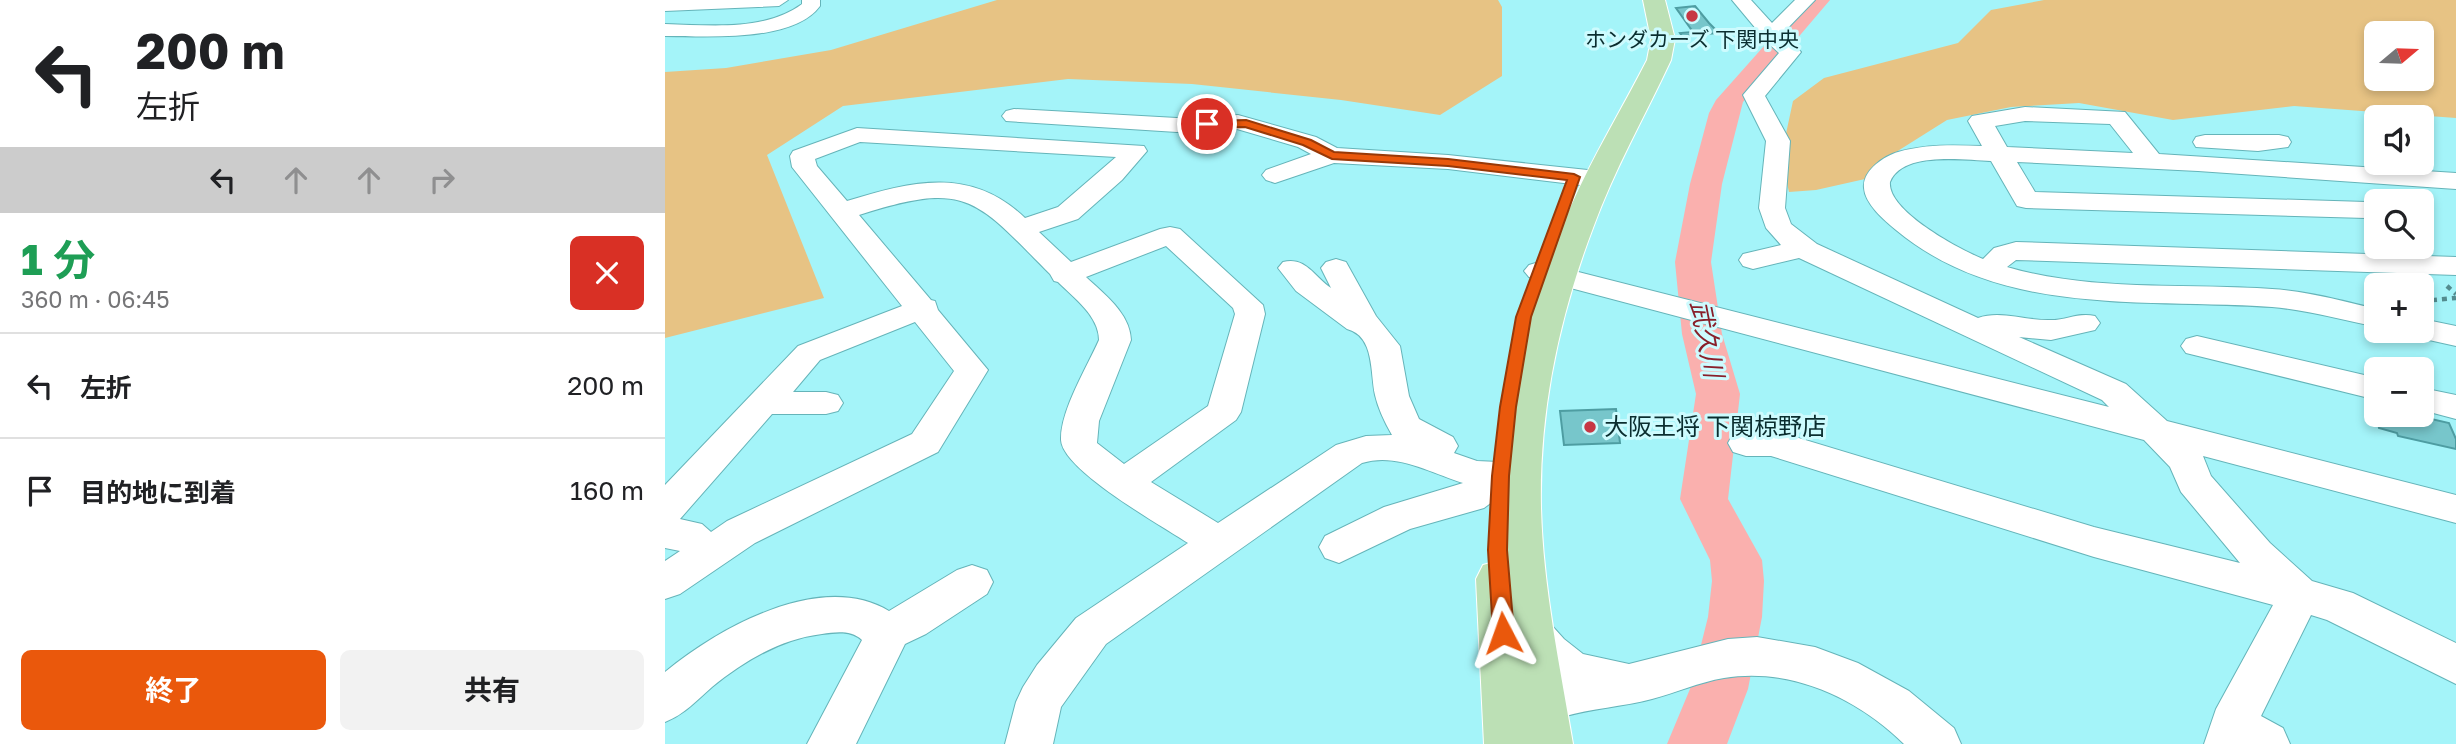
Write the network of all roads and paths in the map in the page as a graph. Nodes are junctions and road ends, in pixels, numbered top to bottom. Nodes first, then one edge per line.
1 (779, 0) edge
2 (811, 0) edge
3 (1636, 0) edge
4 (1654, 0) edge
5 (1741, 0) edge
6 (1806, 0) edge
7 (665, 5) edge
8 (665, 30) edge
9 (1779, 40) junction
10 (1014, 116) dead end
11 (1222, 132) dead end
12 (2135, 139) junction
13 (2280, 142) dead end
14 (1324, 152) junction
15 (1997, 154) junction
16 (2152, 160) junction
17 (2326, 172) junction
18 (1275, 175) dead end
19 (1586, 178) junction
20 (2456, 181) edge
21 (2364, 208) edge
22 (843, 211) junction
23 (2364, 215) edge
24 (1019, 229) junction
25 (1803, 247) junction
26 (2364, 255) edge
27 (2426, 259) edge
28 (1753, 260) dead end
29 (2456, 266) edge
30 (1293, 268) dead end
31 (1336, 268) dead end
32 (1987, 271) junction
33 (1549, 273) junction
34 (1064, 275) junction
35 (2456, 298) edge
36 (2434, 300) edge
37 (924, 308) junction
38 (2456, 311) edge
39 (2434, 312) edge
40 (2364, 315) edge
41 (1965, 322) junction
42 (2084, 323) dead end
43 (1368, 328) junction
44 (2040, 329) junction
45 (2434, 331) edge
46 (2456, 336) edge
47 (2197, 346) dead end
48 (2364, 385) edge
49 (2114, 392) junction
50 (2434, 402) edge
51 (764, 403) junction
52 (826, 403) dead end
53 (2456, 407) edge
54 (2153, 429) junction
55 (1746, 443) dead end
56 (1440, 460) junction
57 (1510, 476) junction
58 (1123, 483) junction
59 (2456, 509) edge
60 (665, 510) edge
61 (665, 533) edge
62 (1219, 543) junction
63 (1339, 547) dead end
64 (708, 552) junction
65 (665, 582) edge
66 (972, 582) dead end
67 (2300, 596) junction
68 (1530, 631) junction
69 (885, 633) junction
70 (2456, 665) edge
71 (1648, 681) junction
72 (665, 701) edge
73 (1527, 731) edge
74 (2242, 737) edge
75 (1036, 743) edge
76 (831, 744) edge
77 (1937, 744) edge

1 - 7 street
2 - 8 street
3 - 19 main road
4 - 19 main road
5 - 9 street
6 - 9 street
9 - 25 street
10 - 14 street
11 - 14 street
12 - 13 street
12 - 15 street
12 - 16 street
14 - 18 street
14 - 19 street
15 - 16 street
15 - 23 street
15 - 32 street
16 - 17 street
17 - 20 street
17 - 21 street
19 - 33 main road
22 - 24 street
22 - 24 street
22 - 37 street
24 - 34 street
25 - 28 street
25 - 41 street
26 - 32 street
27 - 29 street
30 - 43 street
31 - 43 street
32 - 40 street
33 - 54 street
33 - 57 main road
34 - 58 street
34 - 58 street
35 - 36 path
37 - 51 street
37 - 64 street
38 - 39 street
41 - 44 street
41 - 49 street
42 - 44 street
43 - 56 street
44 - 49 street
45 - 46 street
47 - 48 street
49 - 54 street
50 - 53 street
51 - 52 street
51 - 60 street
54 - 59 street
54 - 67 street
55 - 67 street
56 - 57 street
56 - 62 street
57 - 63 street
57 - 68 main road
57 - 73 main road
58 - 62 street
61 - 64 street
62 - 75 street
64 - 65 street
66 - 69 street
67 - 70 street
67 - 74 street
68 - 71 street
68 - 73 main road
69 - 72 street
69 - 76 street
71 - 73 street
71 - 77 street

